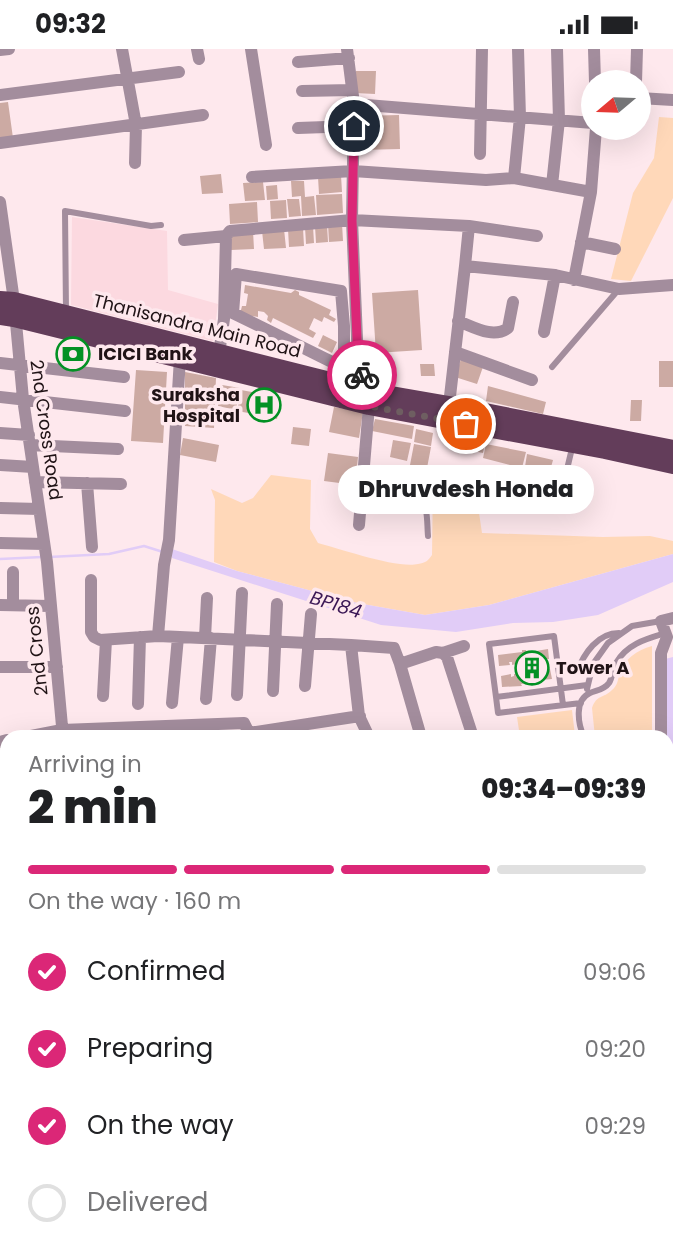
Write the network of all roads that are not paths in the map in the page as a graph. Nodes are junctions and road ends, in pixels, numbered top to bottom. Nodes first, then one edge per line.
1 (9, 49) edge
2 (122, 49) edge
3 (251, 49) edge
4 (482, 49) edge
5 (518, 49) edge
6 (557, 49) edge
7 (594, 49) edge
8 (637, 49) edge
9 (0, 50) edge
10 (348, 54) edge
11 (298, 62) dead end
12 (595, 70) edge
13 (636, 70) edge
14 (178, 72) dead end
15 (128, 78) junction
16 (352, 90) junction
17 (302, 91) dead end
18 (0, 95) edge
19 (651, 99) edge
20 (673, 100) edge
21 (354, 104) junction
22 (482, 114) junction
23 (203, 115) dead end
24 (520, 117) junction
25 (559, 120) junction
26 (581, 122) edge
27 (136, 125) junction
28 (354, 126) junction
29 (298, 128) dead end
30 (595, 140) edge
31 (0, 143) edge
32 (266, 145) dead end
33 (480, 154) dead end
34 (135, 163) dead end
35 (352, 171) junction
36 (252, 177) dead end
37 (514, 178) junction
38 (552, 185) junction
39 (591, 192) junction
40 (0, 202) edge
41 (352, 221) junction
42 (1, 222) edge
43 (161, 225) dead end
44 (469, 226) junction
45 (226, 236) junction
46 (537, 236) dead end
47 (184, 240) dead end
48 (581, 243) junction
49 (615, 249) dead end
50 (465, 266) junction
51 (555, 275) junction
52 (574, 280) junction
53 (673, 285) edge
54 (619, 289) junction
55 (341, 296) junction
56 (356, 297) junction
57 (513, 302) dead end
58 (7, 309) edge
59 (66, 315) junction
60 (458, 321) junction
61 (350, 327) junction
62 (544, 332) dead end
63 (455, 352) junction
64 (219, 354) junction
65 (180, 358) junction
66 (352, 360) junction
67 (0, 363) edge
68 (19, 365) junction
69 (552, 367) dead end
70 (124, 377) dead end
71 (532, 380) dead end
72 (0, 397) edge
73 (368, 398) junction
74 (23, 399) junction
75 (449, 405) junction
76 (125, 411) dead end
77 (0, 433) edge
78 (29, 440) junction
79 (573, 444) junction
80 (118, 449) dead end
81 (673, 450) edge
82 (0, 465) edge
83 (673, 465) edge
84 (33, 467) junction
85 (364, 476) junction
86 (484, 480) dead end
87 (35, 482) junction
88 (87, 483) junction
89 (121, 484) dead end
90 (0, 508) edge
91 (39, 509) junction
92 (359, 525) dead end
93 (428, 536) dead end
94 (0, 543) edge
95 (92, 547) dead end
96 (46, 553) junction
97 (13, 572) dead end
98 (91, 580) dead end
99 (242, 593) dead end
100 (207, 598) dead end
101 (277, 604) dead end
102 (6, 605) edge
103 (50, 606) junction
104 (311, 614) dead end
105 (668, 629) edge
106 (621, 633) junction
107 (158, 636) junction
108 (140, 637) junction
109 (178, 637) junction
110 (208, 638) junction
111 (240, 639) junction
112 (106, 640) junction
113 (275, 641) junction
114 (308, 643) junction
115 (351, 645) junction
116 (464, 646) dead end
117 (443, 653) junction
118 (400, 664) junction
119 (0, 667) edge
120 (57, 667) junction
121 (577, 672) dead end
122 (305, 685) dead end
123 (587, 685) junction
124 (561, 689) junction
125 (273, 691) dead end
126 (535, 692) junction
127 (587, 694) junction
128 (237, 695) dead end
129 (103, 696) dead end
130 (496, 697) junction
131 (206, 699) dead end
132 (138, 703) dead end
133 (172, 703) dead end
134 (581, 703) junction
135 (563, 705) junction
136 (537, 708) junction
137 (360, 716) junction
138 (63, 730) edge
139 (200, 730) edge
140 (248, 730) edge
141 (269, 730) edge
142 (366, 730) edge
143 (419, 730) edge
144 (471, 730) edge
145 (582, 730) edge
146 (661, 730) edge

1 - 9 street
2 - 15 street
3 - 32 street
4 - 22 street
5 - 24 street
6 - 25 street
7 - 12 street
8 - 13 street
10 - 11 street
10 - 16 street
14 - 15 street
15 - 18 street
15 - 27 street
16 - 17 street
16 - 21 street
19 - 20 street
21 - 22 street
21 - 28 street
22 - 24 street
22 - 33 street
23 - 27 street
24 - 25 street
24 - 37 street
25 - 26 street
25 - 38 street
27 - 31 street
27 - 34 street
28 - 29 street
28 - 35 street
30 - 39 street
35 - 36 street
35 - 37 street
35 - 41 street
37 - 38 street
38 - 39 street
39 - 48 street
40 - 42 street, 2nd Cross Road
41 - 44 street
41 - 45 street
41 - 56 street
42 - 58 street, 2nd Cross Road
43 - 59 lane
44 - 46 street
44 - 50 street
45 - 47 street
45 - 64 street
48 - 49 street
48 - 52 street
50 - 51 street
50 - 60 street
51 - 52 street
51 - 62 street
52 - 54 street
53 - 54 street
54 - 69 lane
55 - 56 street
55 - 61 street
55 - 66 street
56 - 61 street
57 - 60 street
58 - 59 main road, Thanisandra Main Road
58 - 65 main road, Thanisandra Main Road
58 - 68 street, 2nd Cross Road
59 - 64 main road, Thanisandra Main Road
60 - 63 street
61 - 66 street
63 - 71 street
63 - 75 street
64 - 73 main road, Thanisandra Main Road
65 - 73 main road, Thanisandra Main Road
65 - 107 street
66 - 73 street
67 - 68 street
68 - 70 street
68 - 74 street, 2nd Cross Road
72 - 74 street
73 - 75 main road, Thanisandra Main Road
73 - 79 main road, Thanisandra Main Road
73 - 85 street
74 - 76 street
74 - 78 street, 2nd Cross Road
75 - 81 main road, Thanisandra Main Road
77 - 78 street
78 - 80 street
78 - 84 street, 2nd Cross Road
79 - 83 main road, Thanisandra Main Road
79 - 86 lane
82 - 84 street
84 - 87 street, 2nd Cross Road
85 - 92 street
85 - 93 lane
87 - 88 street
87 - 91 street, 2nd Cross Road
88 - 89 street
88 - 95 street
90 - 91 street
91 - 96 street, 2nd Cross Road
94 - 96 street
96 - 103 street, 2nd Cross
97 - 102 street
98 - 112 street
99 - 111 street
100 - 110 street
101 - 113 street
102 - 103 street
103 - 120 street, 2nd Cross
104 - 114 street
105 - 106 lane
105 - 127 lane
105 - 146 street
106 - 121 lane
106 - 123 lane
107 - 108 street
107 - 109 street
108 - 112 street
108 - 132 street
109 - 110 street
109 - 133 street
110 - 111 street
110 - 131 street
111 - 113 street
111 - 128 street
112 - 129 street
113 - 114 street
113 - 125 street
114 - 115 street
114 - 122 street
115 - 118 street
115 - 137 street
116 - 117 street
117 - 118 street
117 - 144 street
118 - 143 street
119 - 120 street
120 - 138 street, 2nd Cross
123 - 124 lane
123 - 127 lane
124 - 126 lane
124 - 130 lane
124 - 135 lane
126 - 130 lane
126 - 136 lane
127 - 134 lane
130 - 136 lane
134 - 135 lane
134 - 145 lane
135 - 136 lane
137 - 141 street
137 - 142 street
139 - 140 street

